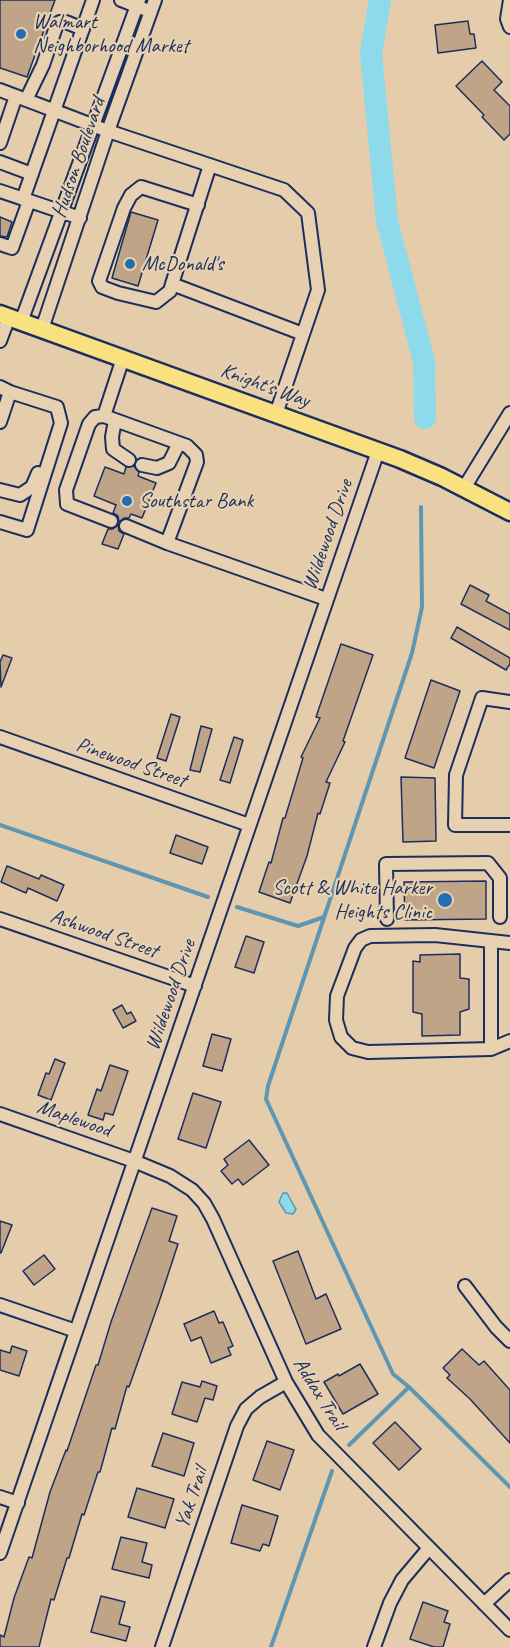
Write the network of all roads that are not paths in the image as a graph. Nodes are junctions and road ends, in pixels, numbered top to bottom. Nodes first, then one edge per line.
1 (93, 0) edge
2 (120, 0) edge
3 (510, 0) edge
4 (138, 3) edge
5 (153, 6) edge
6 (510, 27) edge
7 (83, 29) junction
8 (0, 90) edge
9 (21, 98) junction
10 (55, 111) junction
11 (93, 124) junction
12 (108, 131) junction
13 (0, 143) edge
14 (0, 162) edge
15 (210, 165) junction
16 (32, 174) junction
17 (0, 191) edge
18 (26, 200) junction
19 (198, 205) junction
20 (60, 212) junction
21 (80, 218) junction
22 (0, 244) edge
23 (172, 284) junction
24 (10, 317) edge
25 (42, 329) junction
26 (303, 333) junction
27 (0, 341) edge
28 (123, 358) junction
29 (5, 390) edge
30 (510, 413) edge
31 (276, 414) junction
32 (109, 418) junction
33 (0, 422) edge
34 (61, 423) junction
35 (505, 431) edge
36 (179, 443) junction
37 (378, 450) junction
38 (129, 460) dead end
39 (142, 465) dead end
40 (464, 488) junction
41 (0, 490) edge
42 (510, 512) edge
43 (111, 520) dead end
44 (0, 522) edge
45 (126, 526) dead end
46 (167, 543) junction
47 (326, 599) junction
48 (510, 702) edge
49 (0, 737) edge
50 (249, 825) junction
51 (510, 825) edge
52 (505, 877) edge
53 (500, 917) dead end
54 (0, 919) edge
55 (387, 919) dead end
56 (491, 942) junction
57 (510, 943) edge
58 (195, 986) junction
59 (510, 1041) edge
60 (491, 1049) junction
61 (0, 1114) edge
62 (134, 1161) junction
63 (465, 1286) dead end
64 (0, 1305) edge
65 (76, 1331) junction
66 (510, 1341) edge
67 (286, 1382) junction
68 (0, 1497) edge
69 (18, 1503) junction
70 (429, 1548) junction
71 (0, 1552) edge
72 (510, 1580) edge
73 (484, 1604) junction
74 (510, 1630) edge
75 (162, 1647) edge
76 (374, 1647) edge

1 - 7 street
2 - 4 street
3 - 6 street
4 - 5 street
4 - 11 street, Hudson Boulevard
5 - 12 street, Hudson Boulevard
7 - 9 street
7 - 10 street
8 - 9 street
9 - 10 street
9 - 13 street
10 - 11 street
10 - 16 street
11 - 12 street
11 - 20 street, Hudson Boulevard
12 - 15 street
12 - 21 street, Hudson Boulevard
14 - 16 street
15 - 19 street
15 - 26 street
16 - 18 street
17 - 18 street
18 - 20 street
18 - 22 street
19 - 23 street
19 - 23 street
20 - 21 street
20 - 24 street, Hudson Boulevard
21 - 25 street, Hudson Boulevard
23 - 26 street
24 - 25 main road, Knight's Way
24 - 27 street, Hudson Boulevard
25 - 28 main road, Knight's Way
26 - 31 street
28 - 31 main road, Knight's Way
28 - 32 street
29 - 33 street
29 - 34 street
30 - 35 street
31 - 37 main road, Knight's Way
32 - 36 street
32 - 38 street
32 - 43 street
34 - 41 street
34 - 44 street
35 - 40 street
36 - 39 street
36 - 46 street
37 - 40 main road, Knight's Way
37 - 47 street, Wildewood Drive
40 - 42 main road, Knight's Way
45 - 46 street
46 - 47 street
47 - 50 street, Wildewood Drive
48 - 51 street
49 - 50 street, Pinewood Street
50 - 58 street, Wildewood Drive
52 - 53 street
52 - 55 street
54 - 58 street, Ashwood Street
56 - 57 street
56 - 60 street
56 - 60 street
58 - 62 street, Wildewood Drive
59 - 60 street
61 - 62 street, Maplewood
62 - 65 street, Wildewood Drive
62 - 67 street, Addax Trail
63 - 66 street
64 - 65 street
65 - 69 street, Wildewood Drive
67 - 70 street, Addax Trail
67 - 75 street, Yak Trail
68 - 69 street
69 - 71 street, Wildewood Drive
70 - 73 street, Addax Trail
70 - 76 street
72 - 73 street
73 - 74 street, Addax Trail

